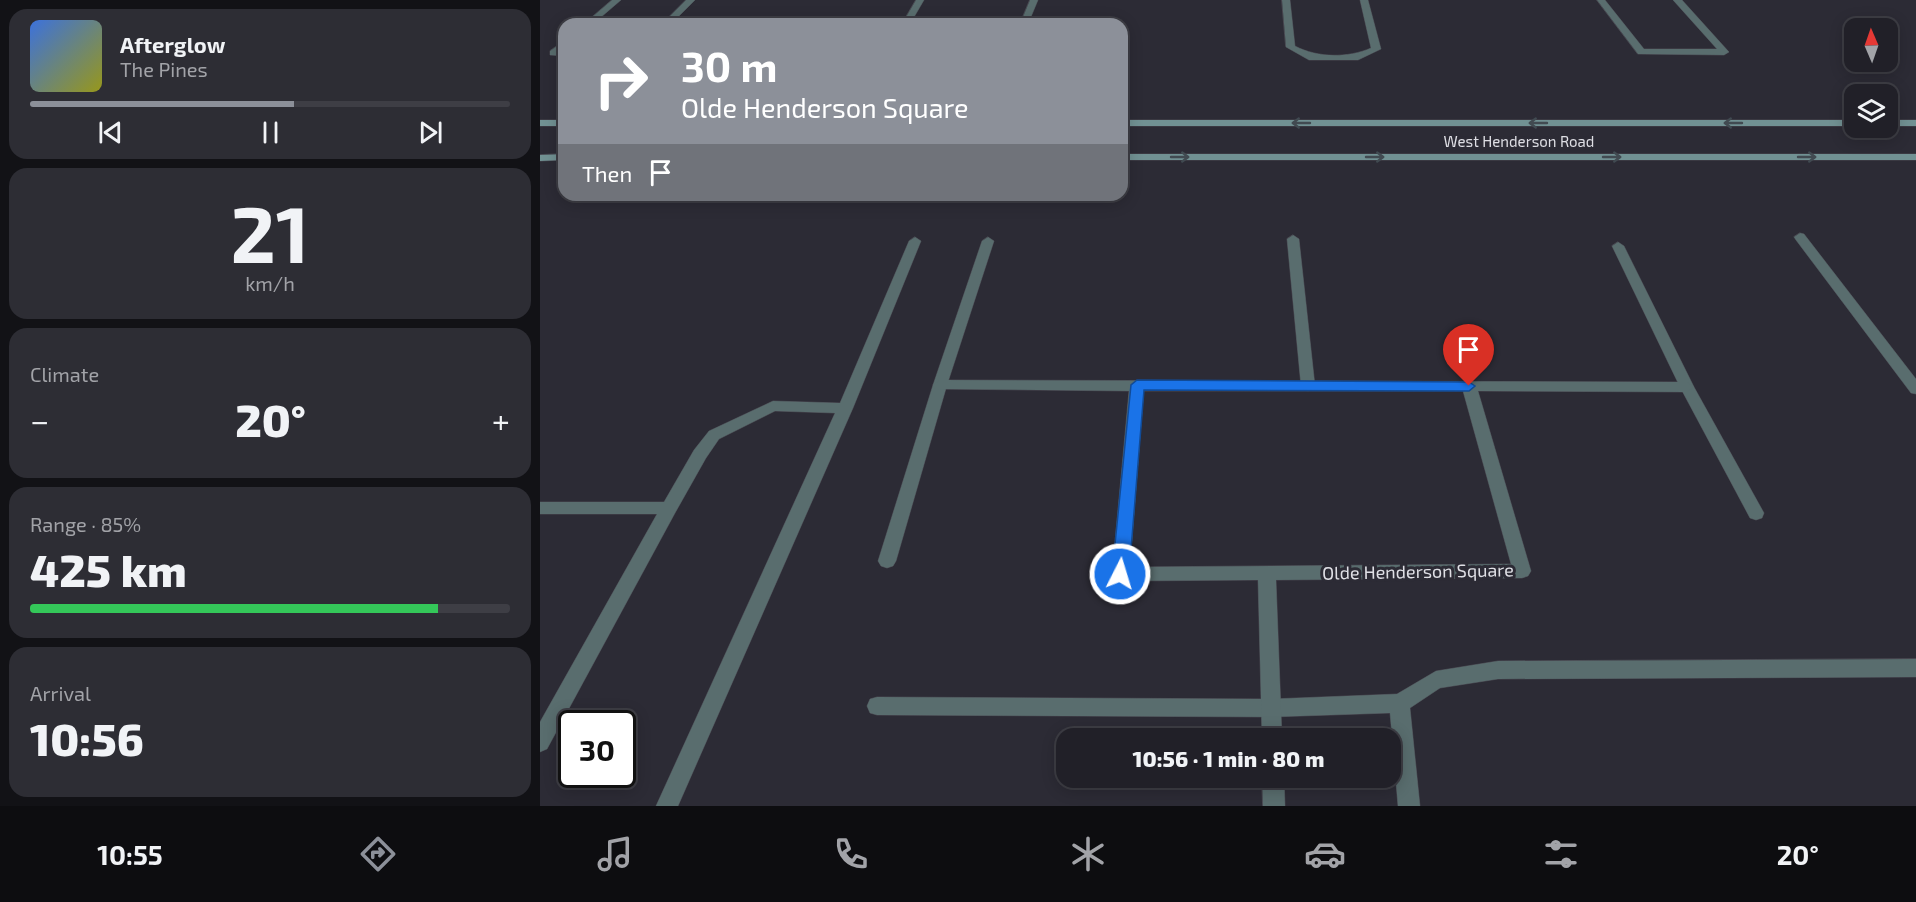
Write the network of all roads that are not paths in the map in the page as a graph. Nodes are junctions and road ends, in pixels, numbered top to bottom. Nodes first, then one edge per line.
1 (617, 0) edge
2 (691, 0) edge
3 (920, 0) edge
4 (1034, 0) edge
5 (1286, 0) edge
6 (1364, 0) edge
7 (1601, 0) edge
8 (1677, 0) edge
9 (595, 18) edge
10 (672, 18) edge
11 (910, 18) edge
12 (1026, 18) edge
13 (540, 123) edge
14 (558, 123) edge
15 (1128, 123) edge
16 (1844, 123) edge
17 (1898, 123) edge
18 (1916, 123) edge
19 (1128, 157) edge
20 (1916, 157) edge
21 (540, 158) edge
22 (558, 158) edge
23 (1800, 237) dead end
24 (1293, 239) dead end
25 (915, 241) dead end
26 (988, 241) dead end
27 (1618, 246) dead end
28 (940, 385) junction
29 (1137, 385) junction
30 (1308, 386) junction
31 (1469, 386) junction
32 (1687, 387) junction
33 (1916, 389) edge
34 (845, 408) junction
35 (540, 508) edge
36 (669, 508) junction
37 (1756, 513) dead end
38 (887, 561) dead end
39 (1267, 574) junction
40 (1916, 668) edge
41 (1400, 703) junction
42 (877, 706) dead end
43 (1271, 708) junction
44 (1272, 728) edge
45 (540, 742) edge
46 (1273, 788) edge
47 (667, 806) edge
48 (1274, 806) edge
49 (1409, 806) edge

1 - 9 street
2 - 10 street
3 - 11 street
4 - 12 street
5 - 6 street
7 - 8 street
13 - 14 main road
16 -> 15 main road, West Henderson Road
17 - 18 main road
19 -> 20 main road, West Henderson Road
21 - 22 main road
23 - 33 street
24 - 30 street
25 - 34 street
26 - 28 street
27 - 32 street
28 - 29 street
28 - 38 street
29 - 30 street
29 - 39 street, Olde Henderson Square
30 - 31 street
31 - 32 street
31 - 39 street, Olde Henderson Square
32 - 37 street
34 - 36 street
34 - 47 street
35 - 36 street
36 - 45 street
39 - 43 street
40 - 41 street
41 - 43 street
41 - 49 street
42 - 43 street
43 - 44 street
46 - 48 street

